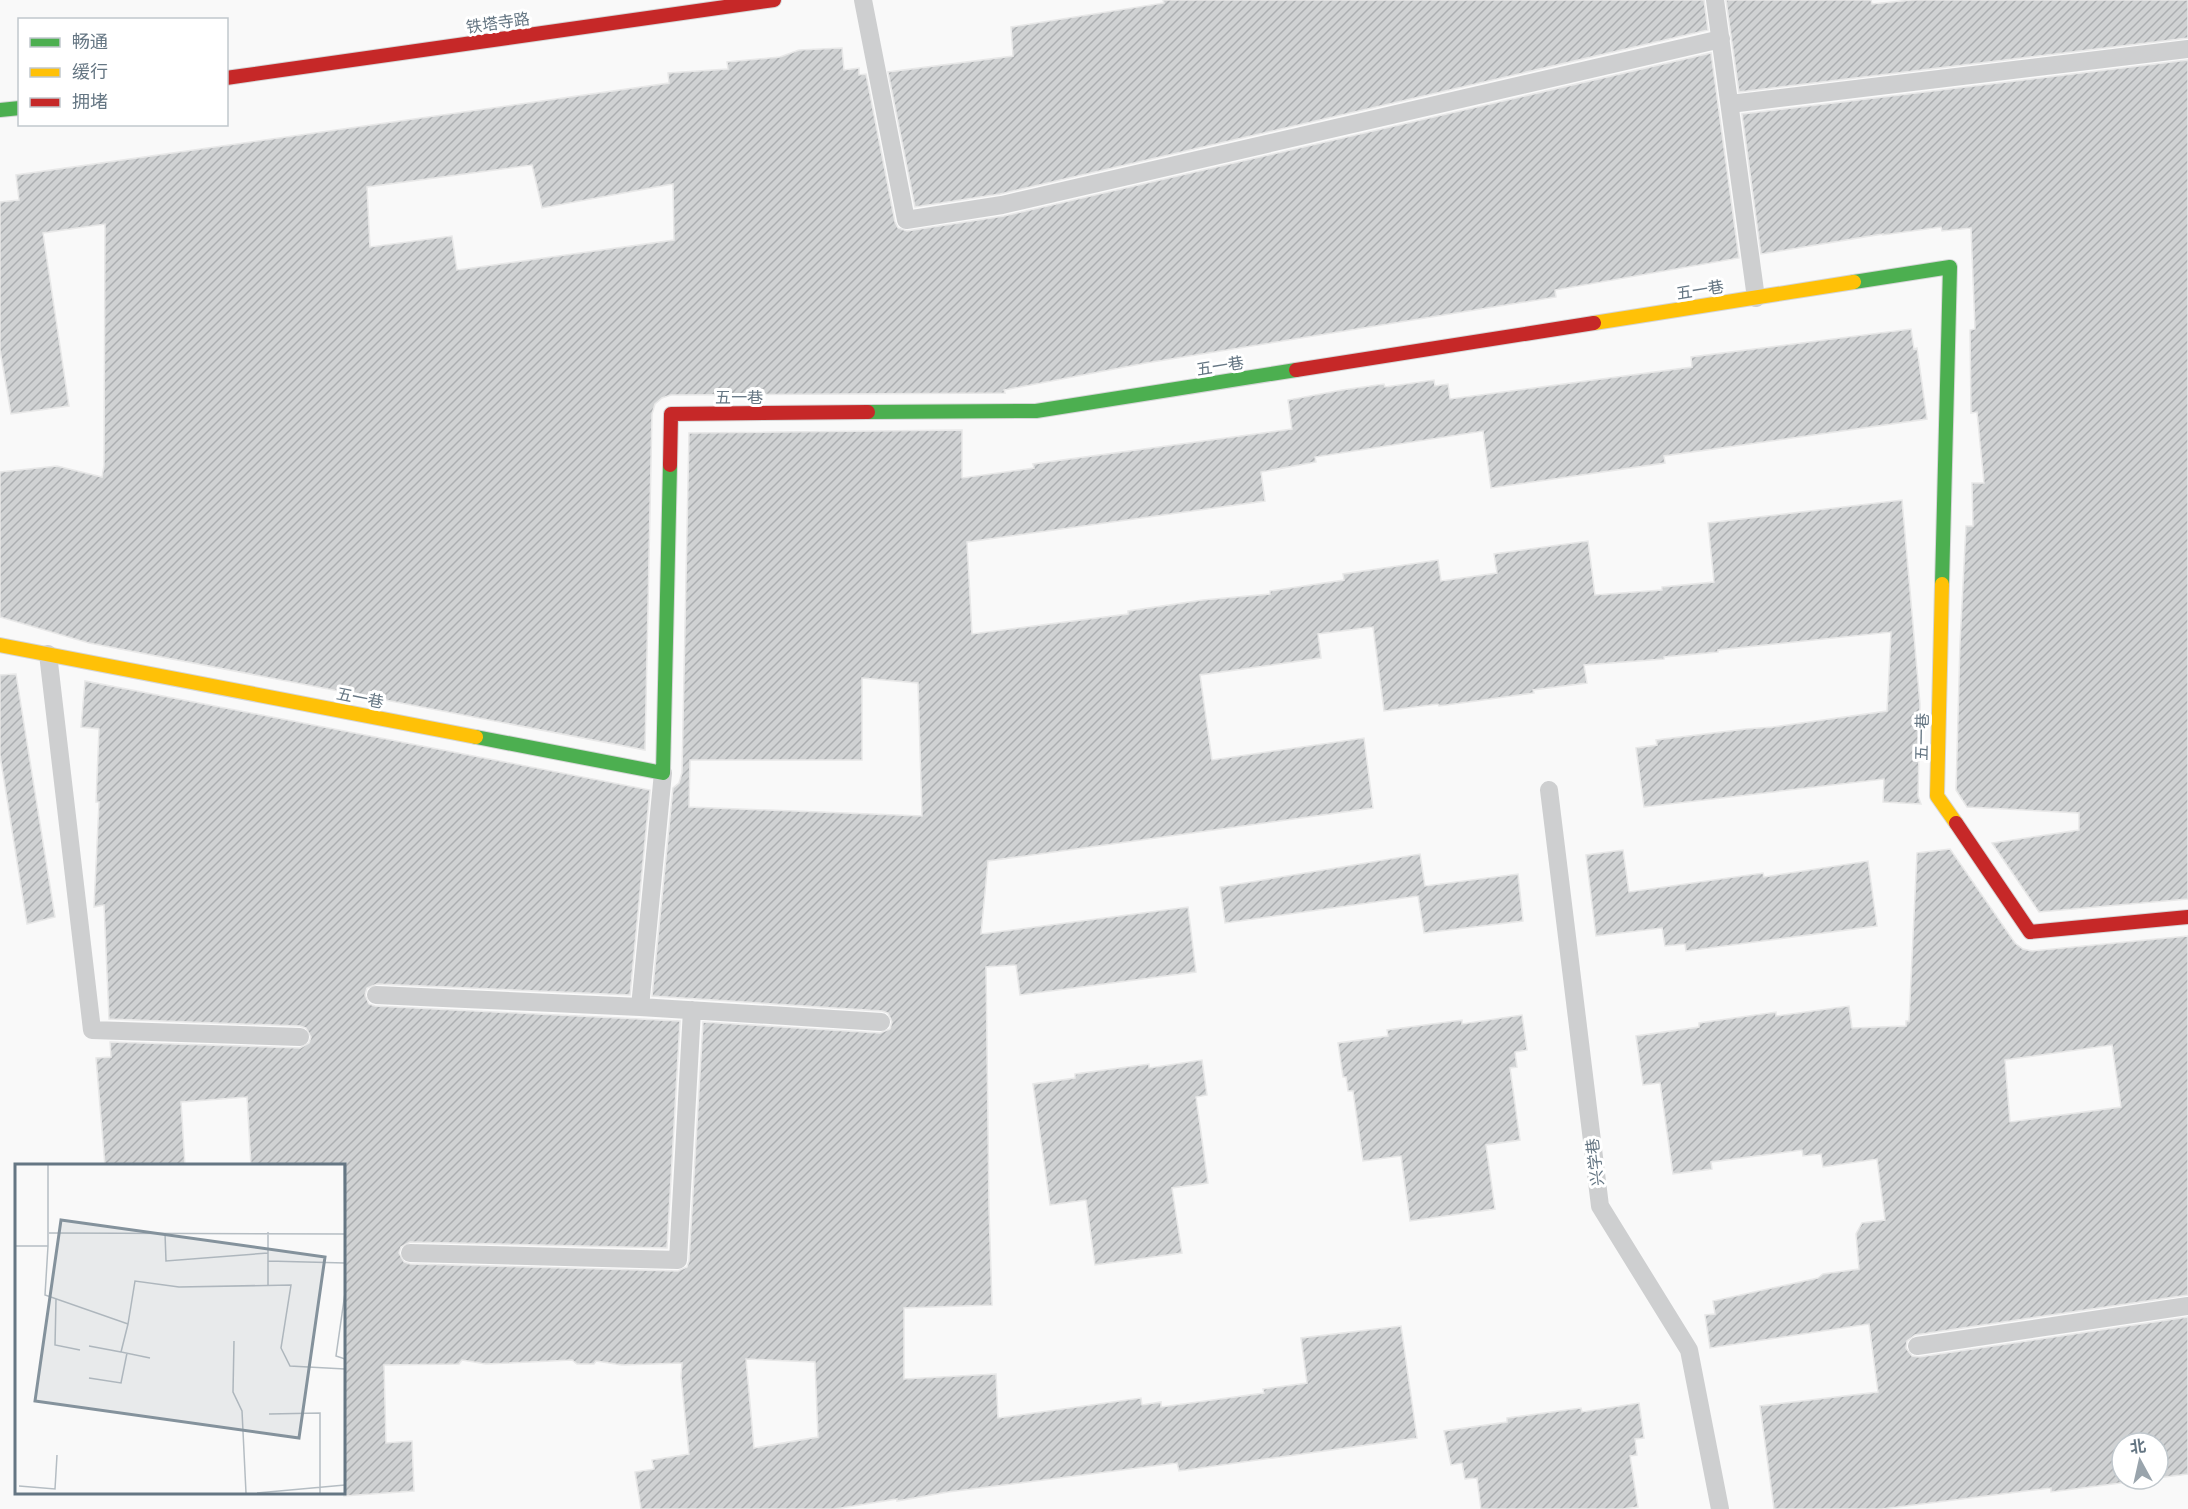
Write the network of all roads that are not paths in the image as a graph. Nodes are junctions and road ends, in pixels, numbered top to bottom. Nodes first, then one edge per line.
1 (774, 0) edge
2 (863, 0) edge
3 (1715, 0) edge
4 (1721, 39) junction
5 (2188, 49) edge
6 (228, 78) edge
7 (1730, 104) junction
8 (18, 108) edge
9 (0, 110) edge
10 (1756, 298) junction
11 (0, 645) edge
12 (48, 654) junction
13 (663, 773) junction
14 (1549, 790) dead end
15 (2188, 917) edge
16 (376, 995) dead end
17 (640, 1007) junction
18 (692, 1010) junction
19 (881, 1022) dead end
20 (300, 1037) dead end
21 (410, 1254) dead end
22 (2188, 1306) edge
23 (1917, 1346) dead end
24 (1720, 1509) edge

1 - 6 street, 铁塔寺路
2 - 4 lane
3 - 4 lane
4 - 7 lane
5 - 7 lane
7 - 10 lane
8 - 9 street
10 - 13 street, 五一巷
10 - 15 street, 五一巷
11 - 12 street, 五一巷
12 - 13 street, 五一巷
12 - 20 lane
13 - 17 lane
14 - 24 lane, 兴学巷
16 - 17 lane
17 - 18 lane
18 - 19 lane
18 - 21 lane
22 - 23 lane

